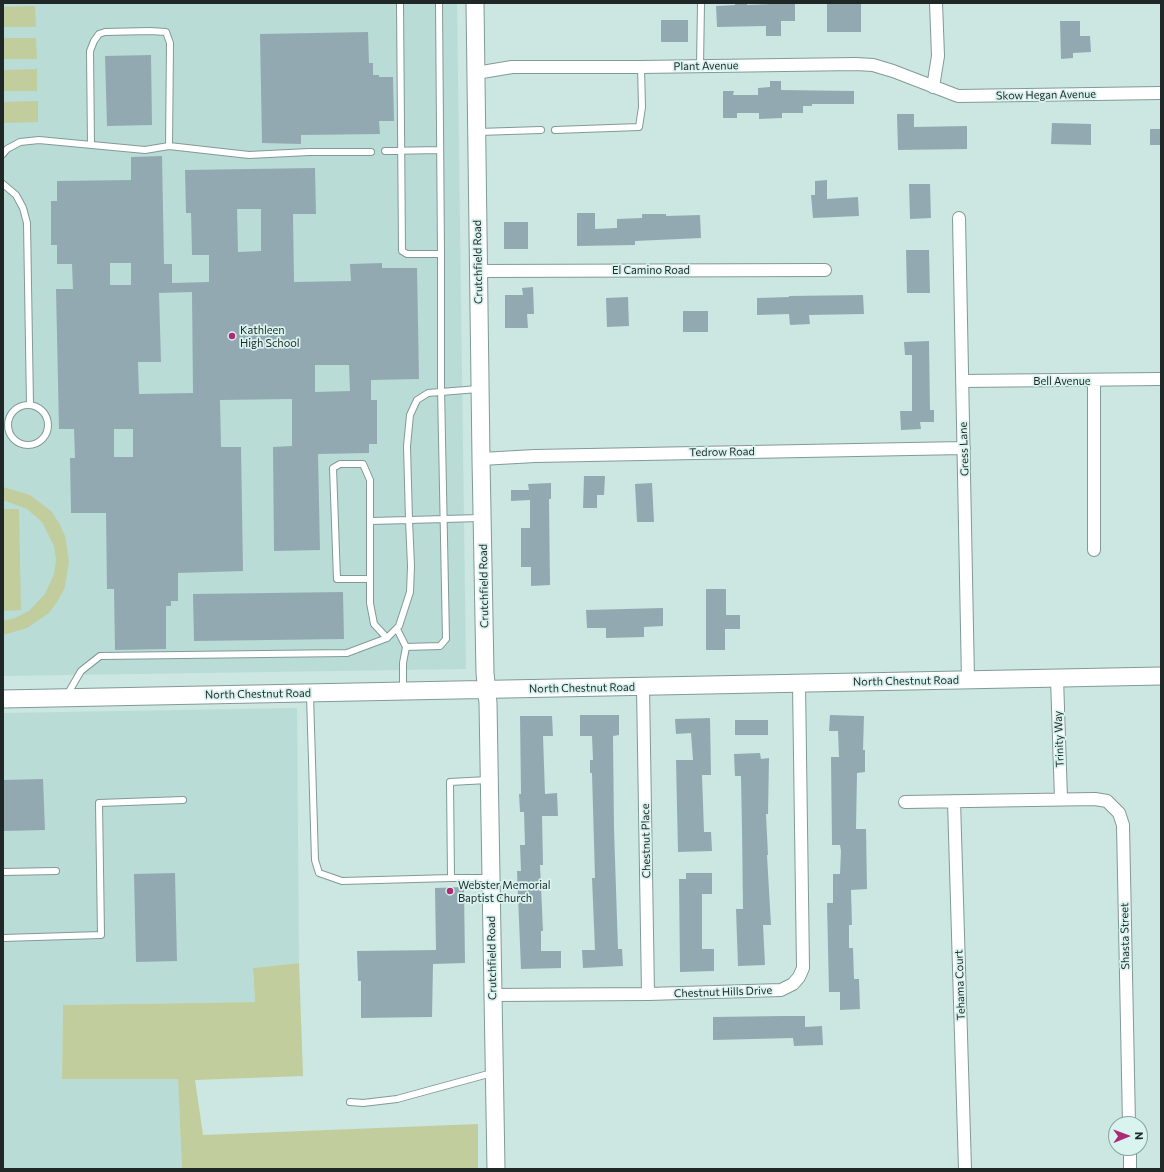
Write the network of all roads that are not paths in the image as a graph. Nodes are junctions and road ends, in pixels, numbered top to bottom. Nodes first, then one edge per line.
1 (400, 3) edge
2 (439, 3) edge
3 (475, 3) edge
4 (701, 3) edge
5 (936, 3) edge
6 (700, 66) junction
7 (641, 67) junction
8 (476, 73) junction
9 (933, 87) junction
10 (1161, 93) edge
11 (541, 130) dead end
12 (555, 130) dead end
13 (477, 132) junction
14 (91, 145) junction
15 (169, 146) junction
16 (440, 150) junction
17 (385, 151) dead end
18 (402, 151) junction
19 (371, 152) dead end
20 (3, 154) edge
21 (3, 184) edge
22 (960, 218) dead end
23 (441, 254) junction
24 (825, 270) dead end
25 (478, 271) junction
26 (1161, 379) edge
27 (1094, 380) junction
28 (962, 382) junction
29 (480, 389) junction
30 (441, 392) junction
31 (30, 405) junction
32 (964, 448) junction
33 (481, 459) junction
34 (482, 518) junction
35 (443, 519) junction
36 (409, 520) junction
37 (371, 521) junction
38 (1094, 550) dead end
39 (370, 579) junction
40 (397, 629) junction
41 (387, 638) junction
42 (406, 647) junction
43 (1161, 676) edge
44 (1057, 678) junction
45 (968, 680) junction
46 (799, 684) junction
47 (643, 687) junction
48 (486, 689) junction
49 (403, 692) junction
50 (310, 693) junction
51 (66, 698) junction
52 (3, 699) edge
53 (489, 779) junction
54 (1061, 799) junction
55 (183, 800) dead end
56 (954, 801) junction
57 (905, 802) dead end
58 (56, 871) dead end
59 (3, 872) edge
60 (451, 878) junction
61 (491, 878) junction
62 (3, 938) edge
63 (648, 994) junction
64 (493, 995) junction
65 (494, 1073) junction
66 (350, 1102) dead end
67 (1129, 1116) edge
68 (1130, 1156) edge
69 (496, 1169) edge
70 (965, 1169) edge
71 (1130, 1169) edge

1 - 18 lane
2 - 16 lane
3 - 8 street, Crutchfield Road
4 - 6 lane
5 - 9 street
6 - 7 street, Plant Avenue
6 - 9 street, Plant Avenue
7 - 8 street, Plant Avenue
7 - 12 lane
8 - 13 street, Crutchfield Road
9 - 10 street, Skow Hegan Avenue
11 - 13 lane
13 - 25 street, Crutchfield Road
14 - 15 lane
14 - 15 lane
14 - 20 lane
15 - 19 lane
16 - 18 lane
16 - 23 lane
17 - 18 lane
18 - 23 lane
21 - 31 lane
22 - 28 street, Gress Lane
23 - 30 lane
24 - 25 street, El Camino Road
25 - 29 street, Crutchfield Road
26 - 27 street, Bell Avenue
27 - 28 street, Bell Avenue
27 - 38 street
28 - 32 street, Gress Lane
29 - 30 lane
29 - 33 street, Crutchfield Road
30 - 35 lane
30 - 36 lane
31 - 31 lane
32 - 33 street, Tedrow Road
32 - 45 street, Gress Lane
33 - 34 street, Crutchfield Road
34 - 35 lane
34 - 48 street, Crutchfield Road
35 - 36 lane
35 - 42 lane
36 - 37 lane
36 - 40 lane
37 - 39 lane
37 - 39 lane
39 - 41 lane
40 - 41 lane
40 - 42 lane
41 - 51 lane
42 - 49 lane
43 - 44 street, North Chestnut Road
44 - 45 street, North Chestnut Road
44 - 54 street, Trinity Way
45 - 46 street, North Chestnut Road
46 - 47 street, North Chestnut Road
46 - 63 street, Chestnut Hills Drive
47 - 48 street, North Chestnut Road
47 - 63 street, Chestnut Place
48 - 49 street, North Chestnut Road
48 - 53 street, Crutchfield Road
49 - 50 street, North Chestnut Road
50 - 51 street, North Chestnut Road
50 - 60 lane
51 - 52 street, North Chestnut Road
53 - 60 lane
53 - 61 street, Crutchfield Road
54 - 56 street, Shasta Street
54 - 67 street, Shasta Street
55 - 62 lane
56 - 57 street, Shasta Street
56 - 70 street, Tehama Court
58 - 59 lane
60 - 61 lane
61 - 64 street, Crutchfield Road
63 - 64 street, Chestnut Hills Drive
64 - 65 street, Crutchfield Road
65 - 66 lane
65 - 69 street, Crutchfield Road
68 - 71 street

